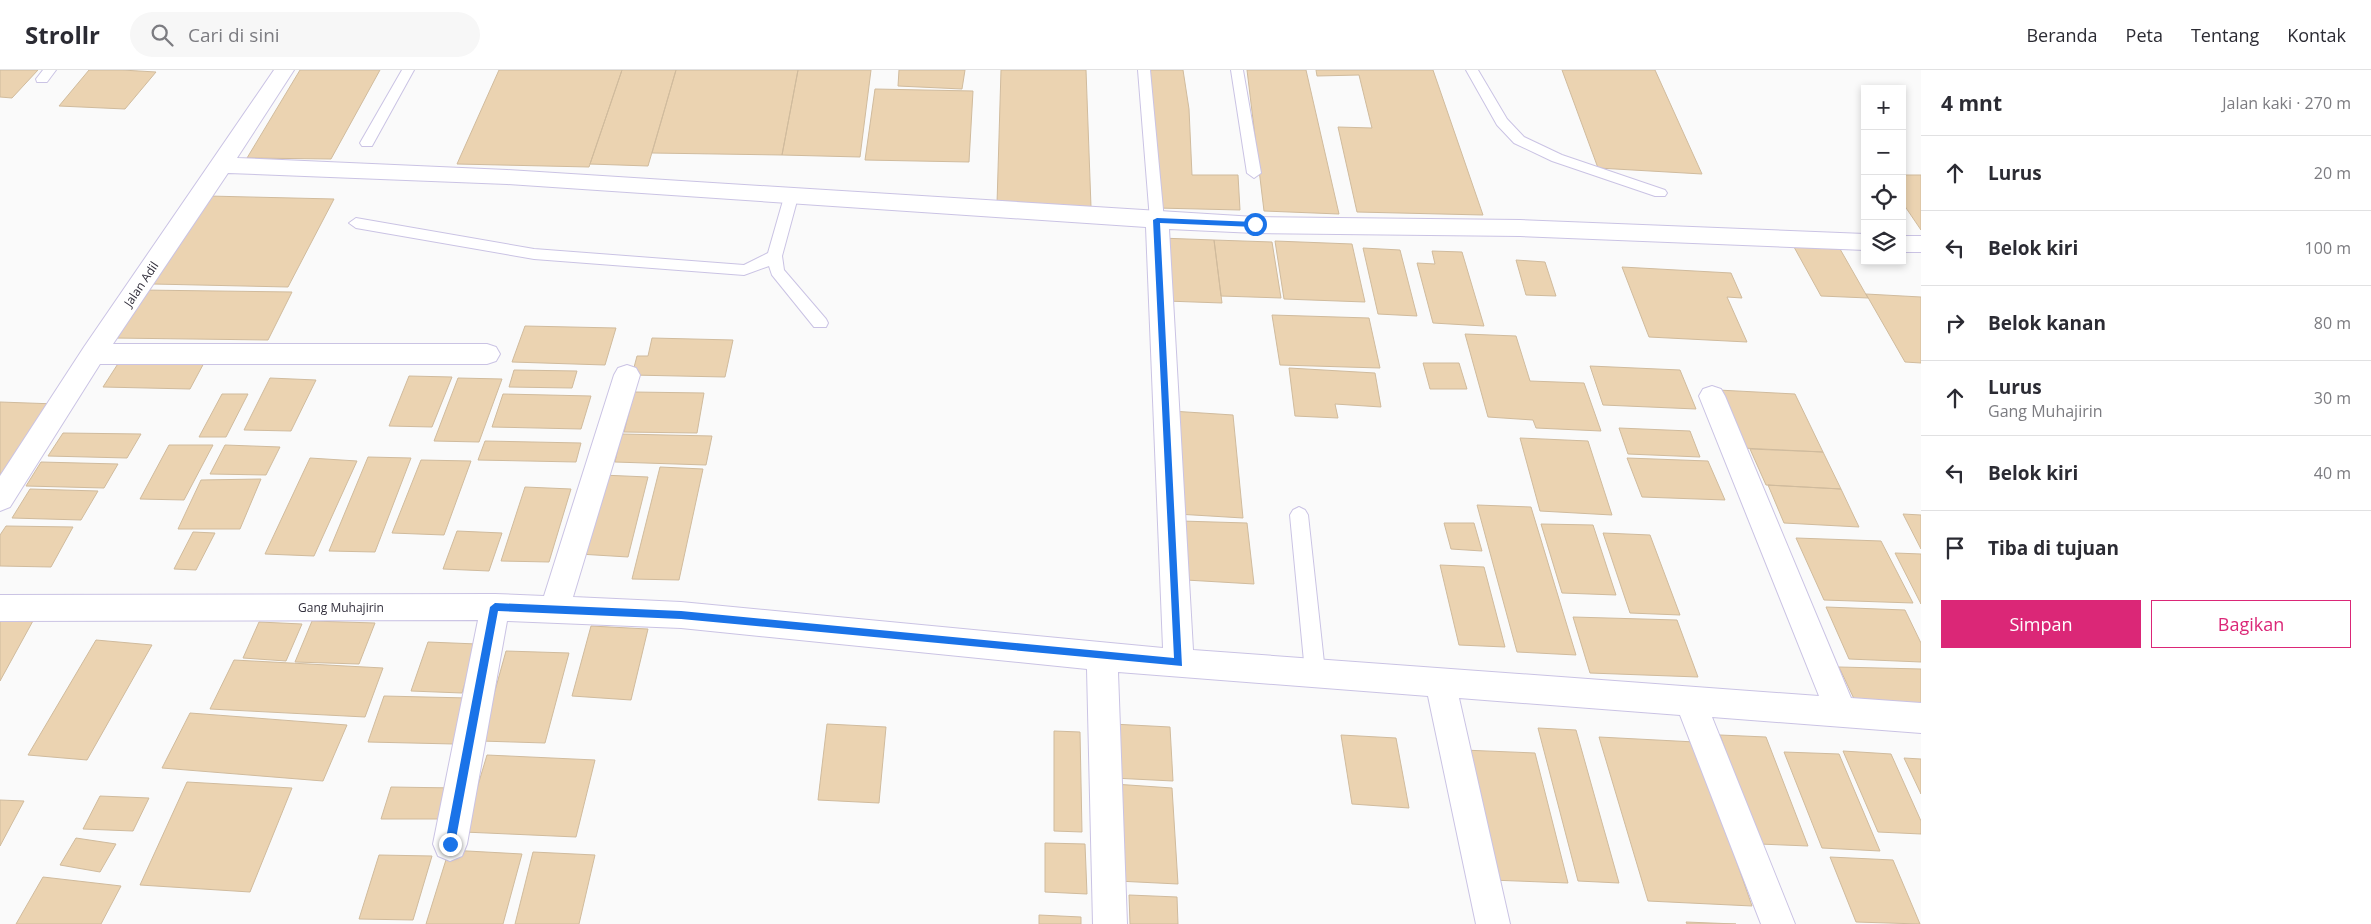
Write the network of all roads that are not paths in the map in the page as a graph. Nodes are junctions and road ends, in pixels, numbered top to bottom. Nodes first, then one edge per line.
1 (284, 70) edge
2 (408, 70) edge
3 (1144, 70) edge
4 (1236, 70) edge
5 (1472, 70) edge
6 (367, 143) dead end
7 (222, 166) junction
8 (1254, 173) dead end
9 (1660, 193) dead end
10 (791, 197) junction
11 (1157, 220) junction
12 (356, 223) dead end
13 (1861, 242) edge
14 (1906, 244) edge
15 (1921, 244) edge
16 (775, 256) junction
17 (820, 323) dead end
18 (93, 354) junction
19 (487, 354) dead end
20 (627, 375) dead end
21 (1712, 396) dead end
22 (0, 499) edge
23 (1299, 514) dead end
24 (495, 607) junction
25 (0, 608) edge
26 (554, 610) junction
27 (1102, 657) junction
28 (1179, 663) junction
29 (1315, 672) junction
30 (1440, 682) junction
31 (1690, 700) junction
32 (1842, 713) junction
33 (1921, 718) edge
34 (450, 844) dead end
35 (1110, 924) edge
36 (1493, 924) edge
37 (1778, 924) edge

1 - 7 street, Jalan Adil
2 - 6 lane
3 - 11 lane
4 - 8 lane
5 - 9 lane
7 - 10 street
7 - 18 street, Jalan Adil
10 - 11 street
10 - 16 lane
11 - 13 street
11 - 28 street
12 - 16 lane
14 - 15 street
16 - 17 lane
18 - 19 street
18 - 22 street, Jalan Adil
20 - 26 street
21 - 32 street
23 - 29 lane
24 - 25 street, Gang Muhajirin
24 - 26 street, Gang Muhajirin
24 - 34 street
26 - 27 street, Gang Muhajirin
27 - 28 street, Gang Muhajirin
27 - 35 street
28 - 29 street, Gang Muhajirin
29 - 30 street, Gang Muhajirin
30 - 31 street, Gang Muhajirin
30 - 36 street
31 - 32 street, Gang Muhajirin
31 - 37 street
32 - 33 street, Gang Muhajirin

